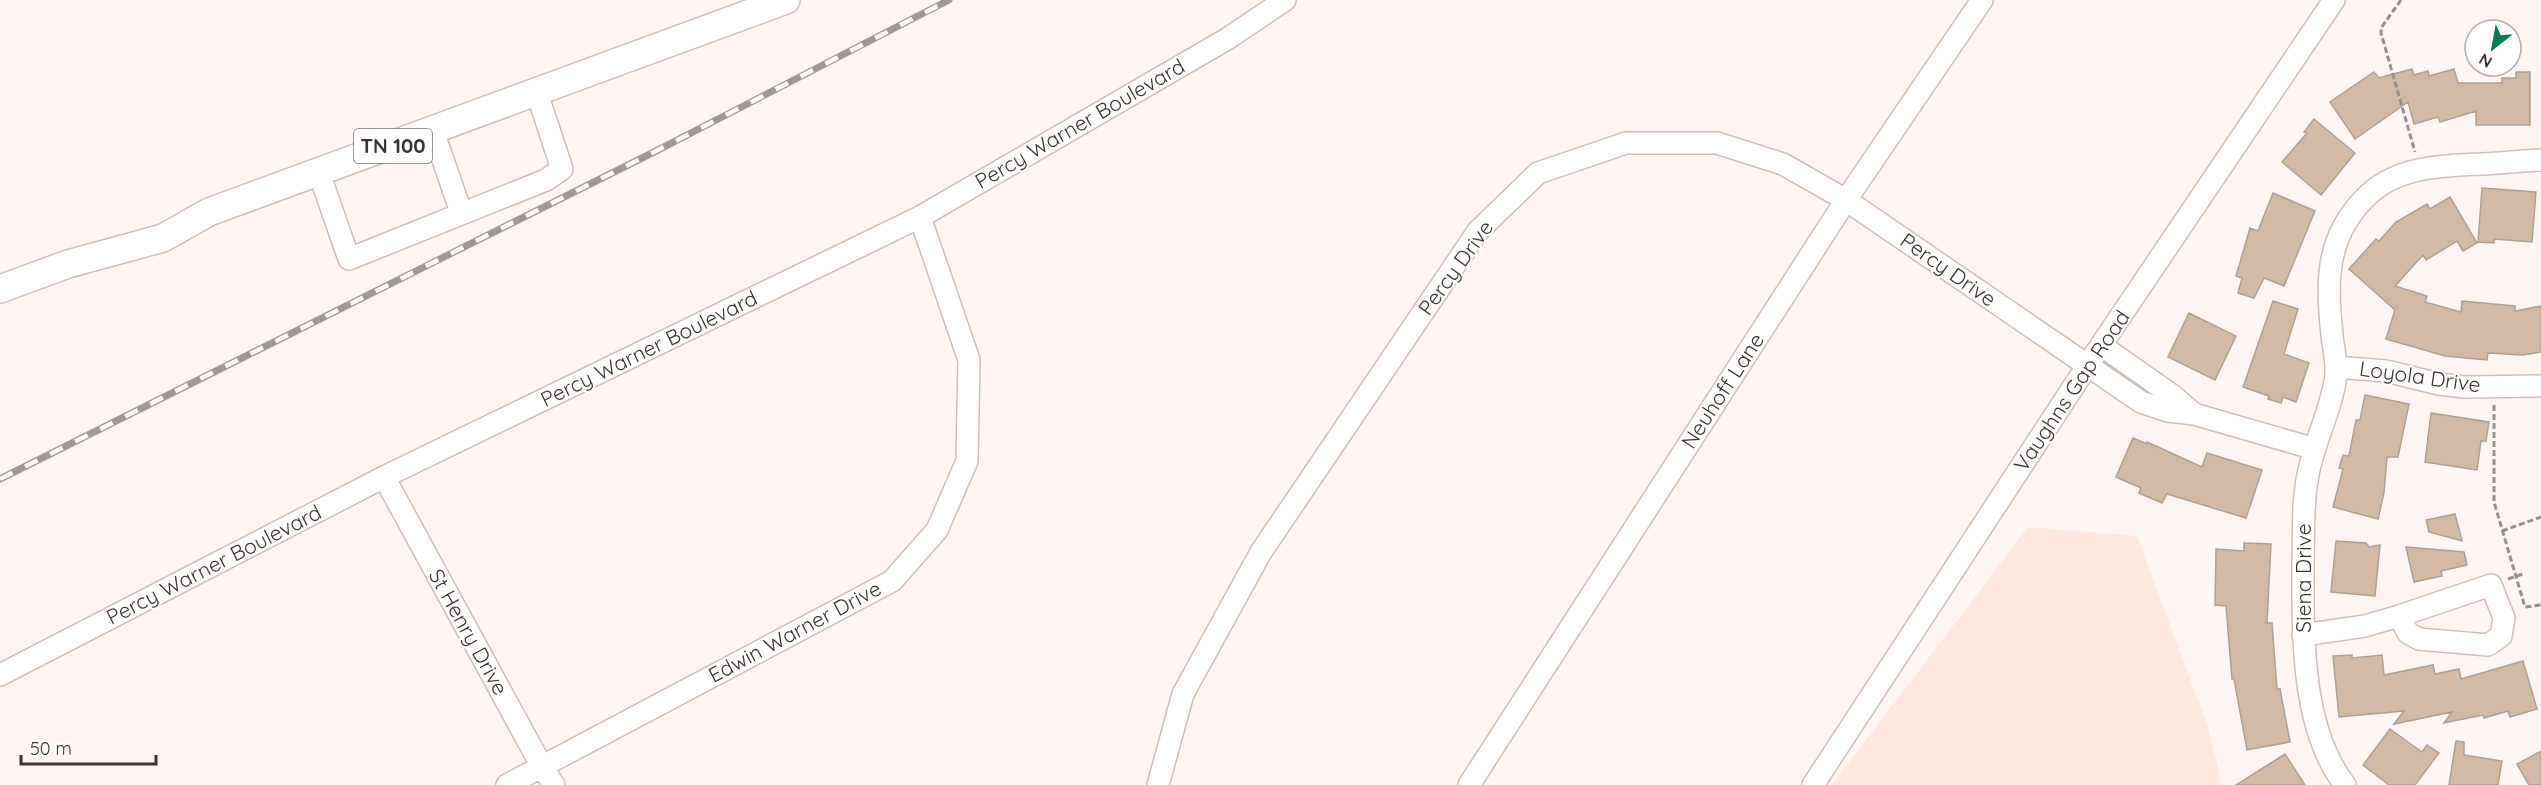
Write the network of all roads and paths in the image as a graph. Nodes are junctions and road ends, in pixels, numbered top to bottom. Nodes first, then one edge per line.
1 (786, 0) edge
2 (1285, 0) edge
3 (1982, 0) edge
4 (2334, 0) edge
5 (2401, 0) edge
6 (537, 93) junction
7 (433, 131) junction
8 (2541, 160) edge
9 (2420, 168) junction
10 (319, 173) junction
11 (1846, 200) junction
12 (461, 212) junction
13 (920, 217) junction
14 (0, 290) edge
15 (2102, 346) junction
16 (2087, 366) junction
17 (2336, 367) junction
18 (2541, 386) edge
19 (2494, 387) junction
20 (2194, 414) junction
21 (2315, 449) junction
22 (384, 477) junction
23 (2541, 517) edge
24 (2502, 531) junction
25 (2541, 605) edge
26 (2399, 616) junction
27 (2303, 635) junction
28 (0, 675) edge
29 (541, 765) junction
30 (507, 785) edge
31 (554, 785) edge
32 (1158, 785) edge
33 (1469, 785) edge
34 (1813, 785) edge
35 (2345, 785) edge

1 - 6 main road, TN 100
2 - 13 street, Percy Warner Boulevard
3 - 11 street, Neuhoff Lane
4 - 15 street, Vaughns Gap Road
5 - 9 path
6 - 7 main road, TN 100
6 - 12 street
7 - 10 main road, TN 100
7 - 12 street
8 - 9 street, Siena Drive
9 - 17 street, Siena Drive
10 - 12 street
10 - 14 main road, TN 100
11 - 16 street, Percy Drive
11 - 32 street, Percy Drive
11 - 33 street, Neuhoff Lane
13 - 22 street, Percy Warner Boulevard
13 - 29 street, Edwin Warner Drive
15 - 16 street, Vaughns Gap Road
15 - 20 street
16 - 20 street, Percy Drive
16 - 34 street, Vaughns Gap Road
17 - 19 street, Loyola Drive
17 - 21 street, Siena Drive
18 - 19 street, Loyola Drive
19 - 24 path
20 - 21 street, Percy Drive
21 - 27 street, Siena Drive
22 - 28 street, Percy Warner Boulevard
22 - 29 street, St Henry Drive
23 - 24 path
24 - 25 path
26 - 26 street
26 - 27 street
27 - 35 street, Siena Drive
29 - 30 street, Edwin Warner Drive
29 - 31 street, St Henry Drive

